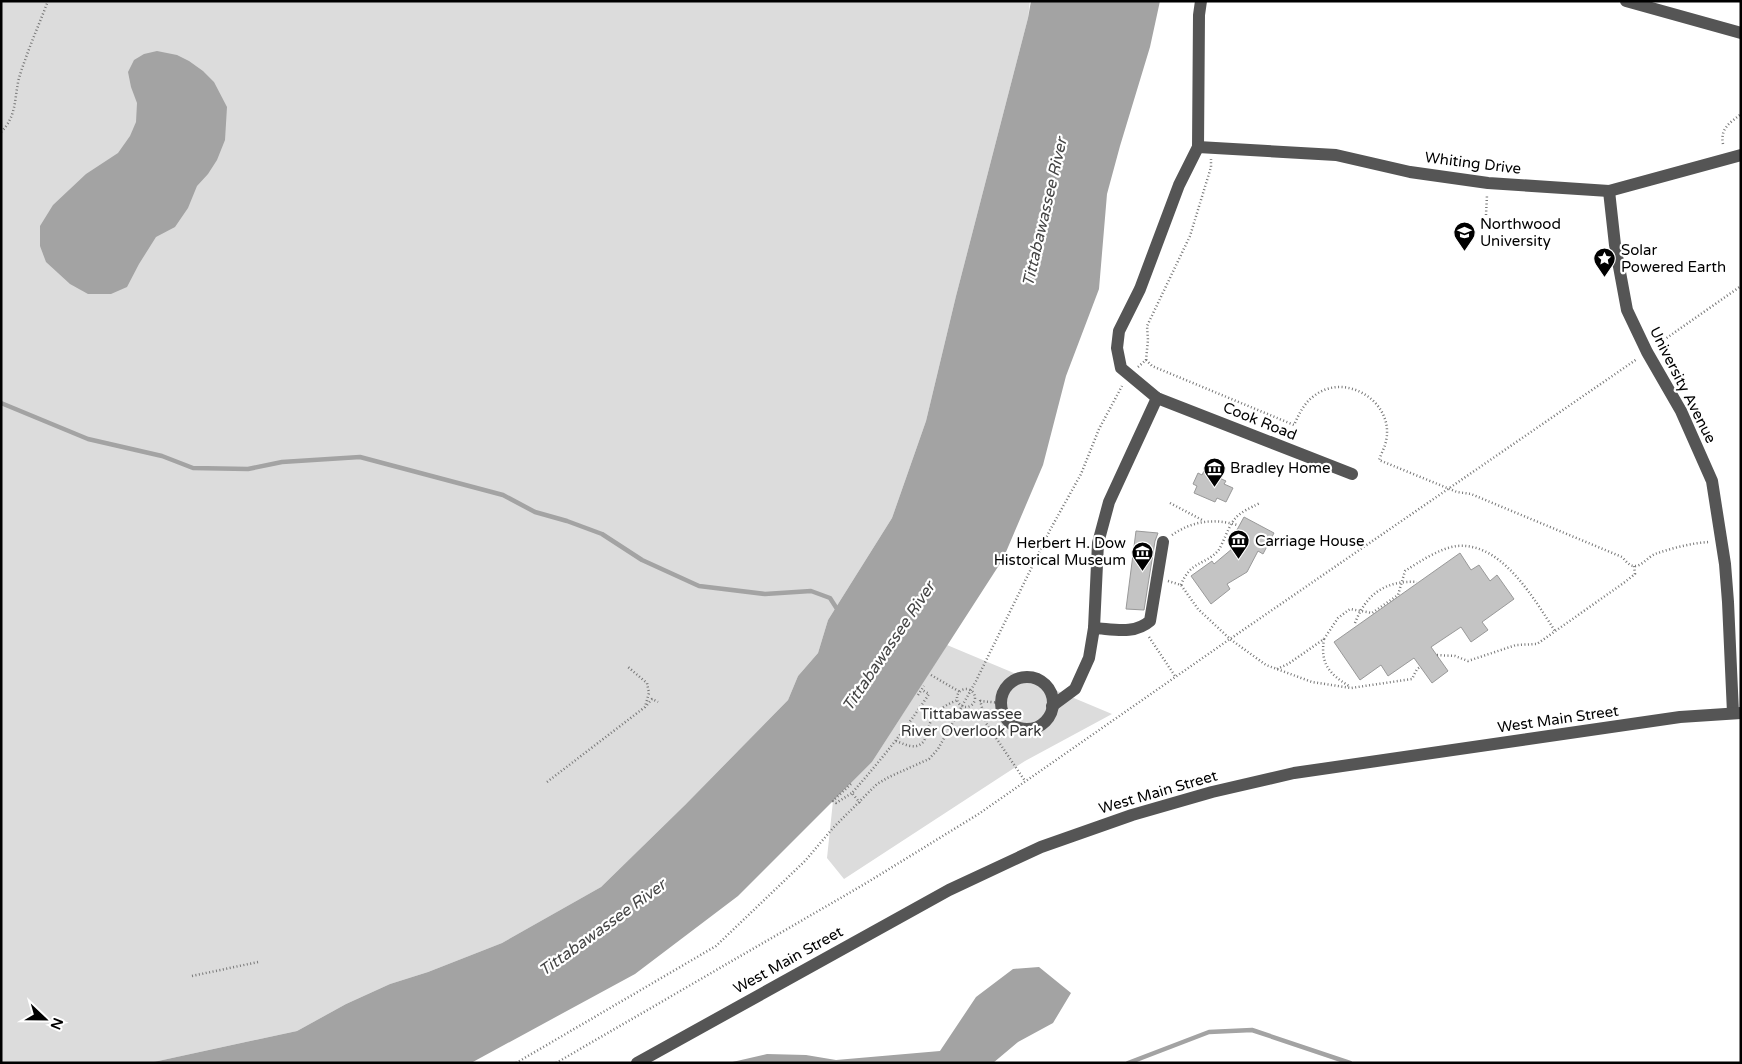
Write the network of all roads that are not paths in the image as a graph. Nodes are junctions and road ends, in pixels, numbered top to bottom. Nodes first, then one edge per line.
1 (1200, 1) edge
2 (1626, 1) edge
3 (1741, 33) edge
4 (1198, 146) junction
5 (1741, 155) edge
6 (1609, 191) junction
7 (1157, 398) junction
8 (1352, 474) dead end
9 (1163, 542) road end
10 (1094, 628) junction
11 (1052, 706) junction
12 (1737, 713) edge
13 (637, 1063) edge

1 - 4 street
2 - 3 street
4 - 6 street, Whiting Drive
4 - 7 street, Cook Road
5 - 6 street, Whiting Drive
6 - 12 street, University Avenue
7 - 8 street, Cook Road
7 - 10 street
9 - 10 street
10 - 11 street
11 - 11 street
12 - 13 street, West Main Street

